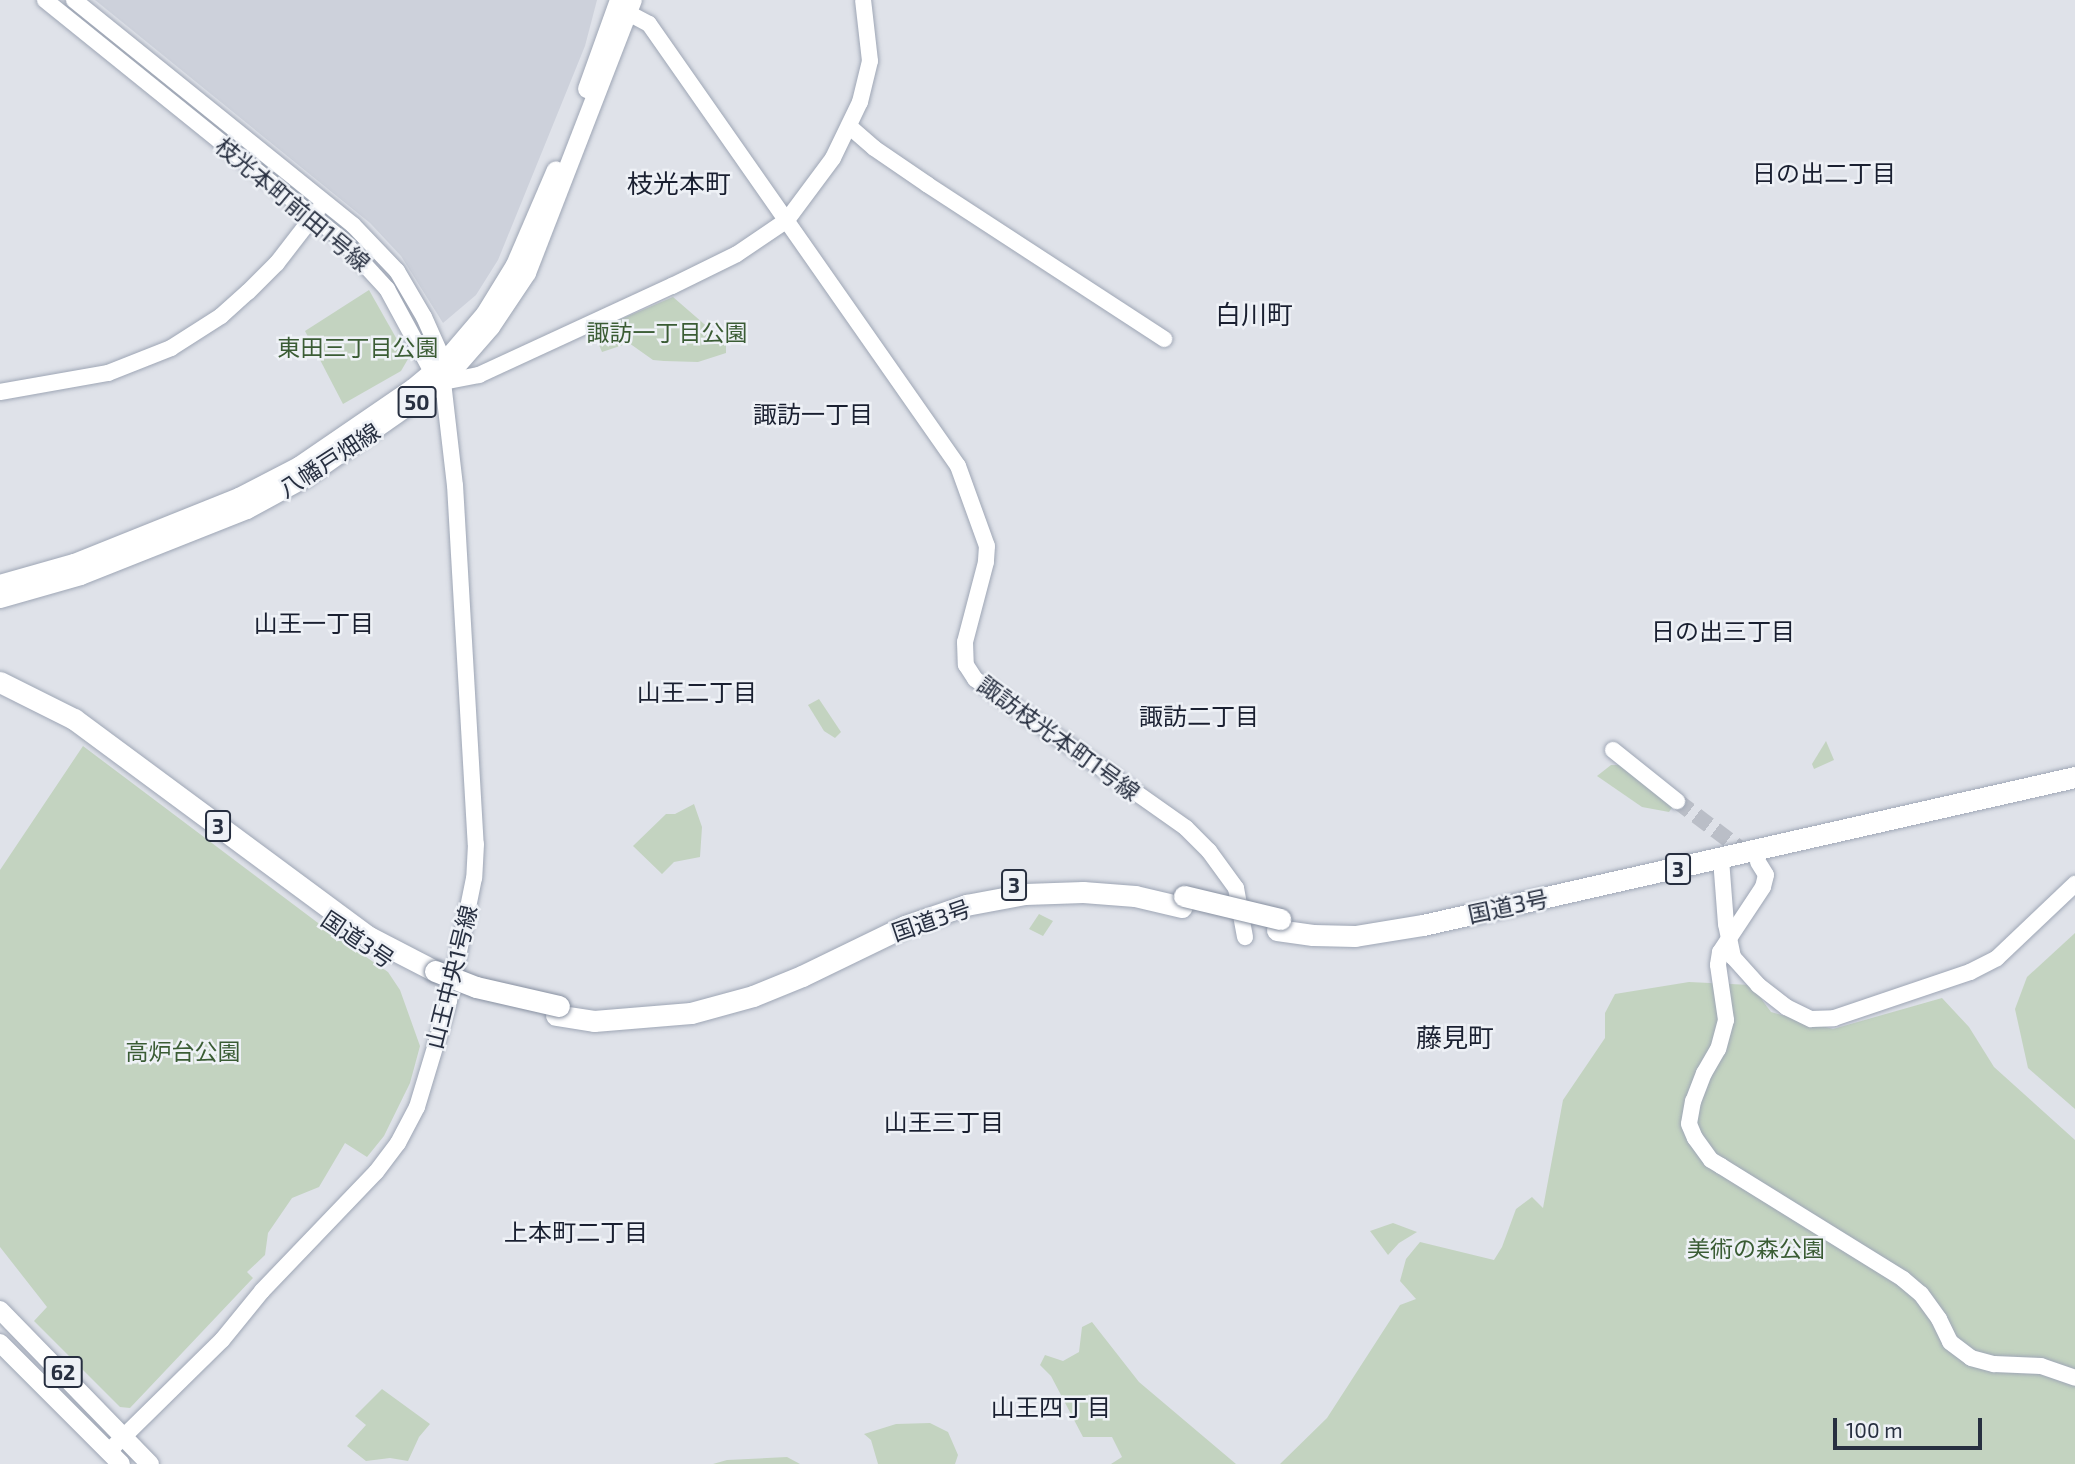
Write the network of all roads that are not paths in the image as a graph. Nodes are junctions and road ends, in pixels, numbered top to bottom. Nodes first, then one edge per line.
1 (45, 0) edge
2 (74, 0) edge
3 (863, 0) edge
4 (625, 5) edge
5 (850, 127) junction
6 (323, 202) junction
7 (312, 217) junction
8 (787, 220) junction
9 (1164, 340) dead end
10 (440, 372) junction
11 (0, 392) edge
12 (0, 584) edge
13 (0, 599) edge
14 (0, 682) edge
15 (0, 694) edge
16 (1613, 750) dead end
17 (2075, 768) edge
18 (2075, 777) edge
19 (1676, 800) tunnel mouth
20 (1721, 859) junction
21 (1758, 862) dead end
22 (2075, 884) edge
23 (1279, 924) junction
24 (1730, 936) junction
25 (1245, 937) dead end
26 (433, 976) junction
27 (0, 1310) edge
28 (0, 1343) edge
29 (2075, 1378) edge
30 (124, 1437) junction
31 (115, 1458) edge
32 (150, 1464) edge

1 - 7 street, 枝光本町前田1号線
2 - 6 street, 枝光本町前田1号線
3 - 5 street
4 - 8 street
4 - 10 main road, 八幡戸畑線 / 50
5 - 8 street
5 - 9 street
6 - 7 street
6 - 10 street, 枝光本町前田1号線
7 - 10 street, 枝光本町前田1号線
7 - 11 street
8 - 10 street
8 - 25 street, 諏訪枝光本町1号線
10 - 12 main road, 八幡戸畑線 / 50
10 - 13 main road, 八幡戸畑線 / 50
10 - 30 street, 山王中央1号線
14 - 26 highway, 国道3号 / 3
15 - 26 highway, 国道3号 / 3
16 - 19 street
17 - 23 highway, 国道3号 / 3
18 - 20 highway, 国道3号 / 3
20 - 23 highway, 国道3号 / 3
20 - 24 street
21 - 24 street
22 - 24 street
23 - 26 highway, 国道3号 / 3, bridge
24 - 29 street
27 - 30 main road, 62
28 - 31 main road, 62
30 - 31 street, 山王中央1号線
30 - 32 main road, 62

